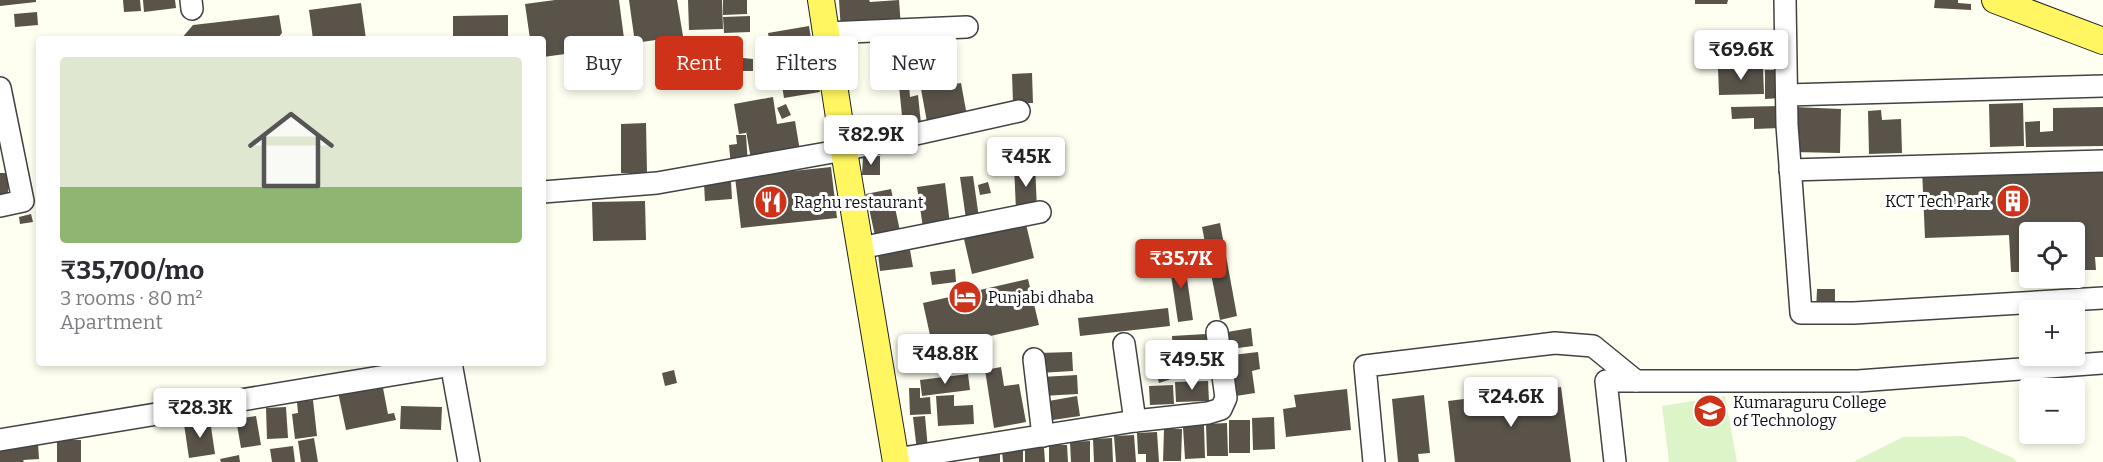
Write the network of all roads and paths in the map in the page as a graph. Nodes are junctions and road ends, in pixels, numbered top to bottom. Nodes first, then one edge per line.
1 (821, 0) edge
2 (1785, 0) edge
3 (1995, 0) edge
4 (967, 27) dead end
5 (826, 33) junction
6 (2103, 41) edge
7 (2103, 86) edge
8 (0, 88) edge
9 (1787, 95) junction
10 (1019, 111) dead end
11 (844, 150) junction
12 (2103, 161) edge
13 (1790, 170) junction
14 (546, 192) edge
15 (0, 206) edge
16 (1040, 212) dead end
17 (860, 248) junction
18 (2103, 298) edge
19 (1217, 332) dead end
20 (1124, 344) dead end
21 (1034, 359) dead end
22 (2103, 363) edge
23 (439, 366) edge
24 (451, 366) edge
25 (1609, 371) junction
26 (1135, 421) junction
27 (1043, 436) junction
28 (0, 440) edge
29 (896, 460) edge
30 (469, 462) edge
31 (1374, 462) edge
32 (1615, 462) edge

1 - 5 main road
2 - 9 street
3 - 6 main road
4 - 5 street
5 - 11 main road
7 - 9 street
8 - 15 street
9 - 13 street
10 - 11 street
11 - 14 street
11 - 17 main road
12 - 13 street
13 - 18 street
16 - 17 street
17 - 29 main road
19 - 26 street
20 - 26 street
21 - 27 street
22 - 25 street
23 - 28 street
24 - 30 street
25 - 31 street
25 - 32 street
26 - 27 street
27 - 29 street

